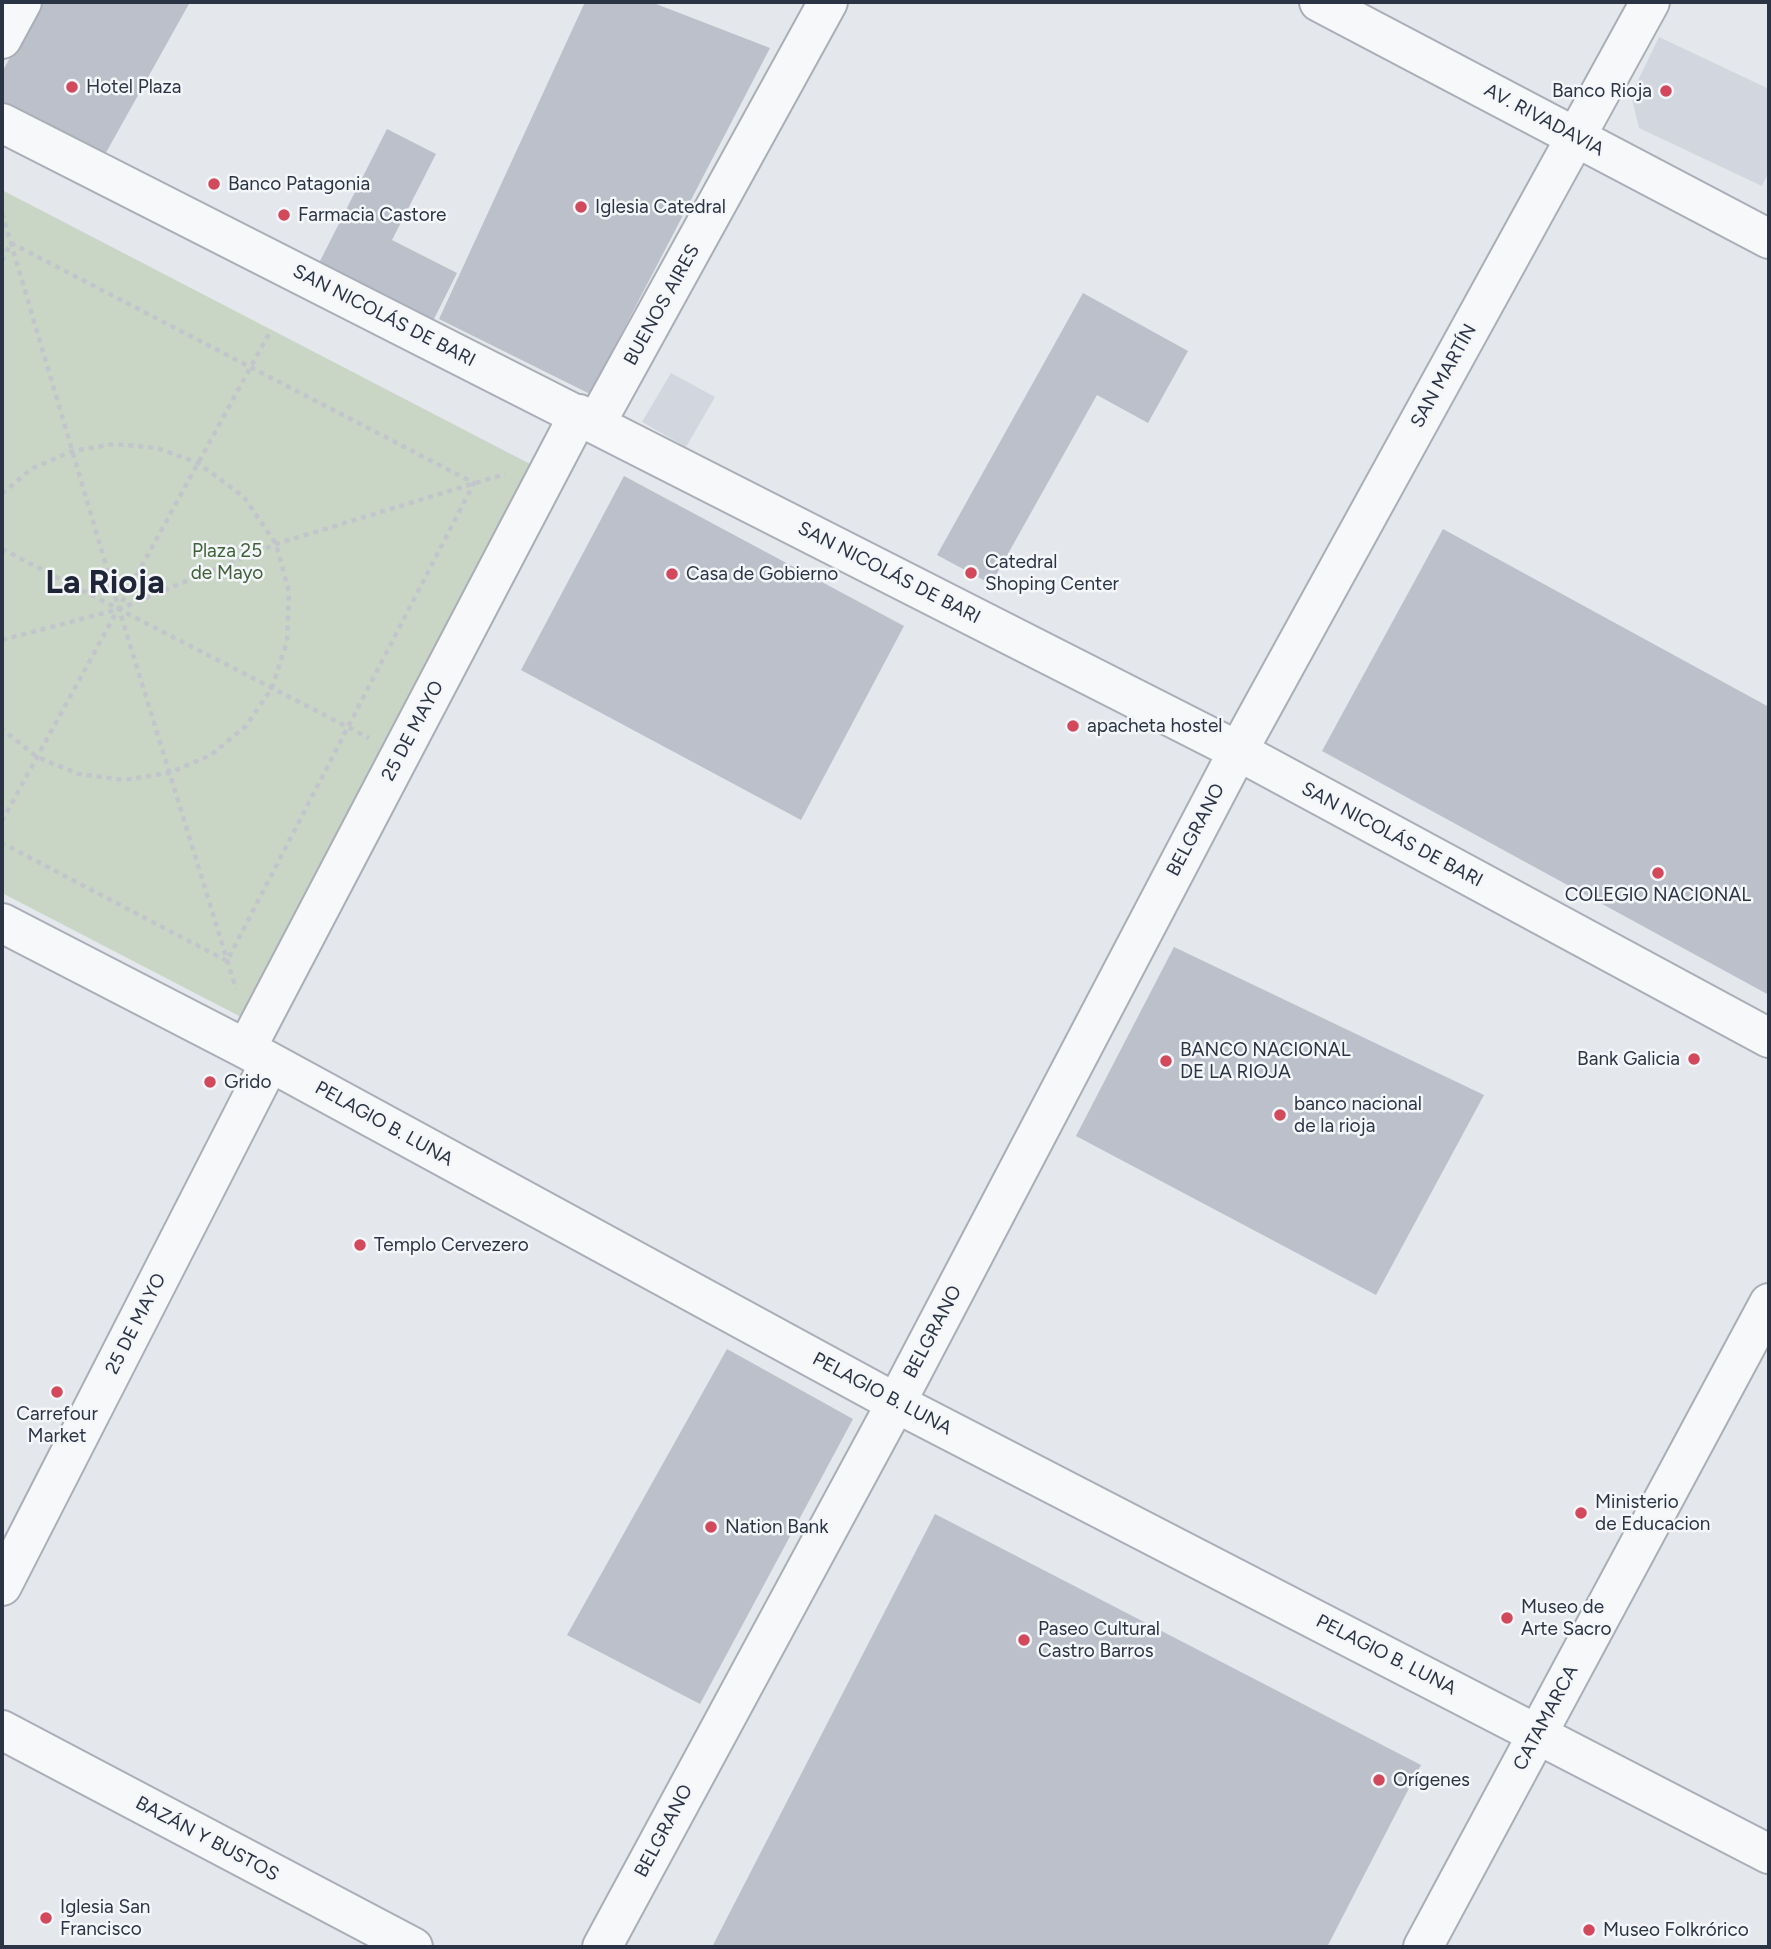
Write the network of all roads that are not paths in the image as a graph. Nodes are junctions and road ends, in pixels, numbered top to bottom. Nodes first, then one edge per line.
1 (22, 2) edge
2 (828, 2) edge
3 (1320, 2) edge
4 (1650, 2) edge
5 (2, 39) edge
6 (2, 122) edge
7 (1575, 137) junction
8 (1769, 239) edge
9 (587, 419) junction
10 (1238, 751) junction
11 (2, 923) edge
12 (1769, 1038) edge
13 (258, 1055) junction
14 (1769, 1303) edge
15 (896, 1403) junction
16 (2, 1586) edge
17 (2, 1730) edge
18 (1537, 1733) junction
19 (1769, 1853) edge
20 (413, 1947) edge
21 (602, 1947) edge
22 (1423, 1947) edge

1 - 5 street
2 - 9 street, BUENOS AIRES
3 - 7 street, AV. RIVADAVIA
4 - 7 street, SAN MARTÍN
6 - 9 street, SAN NICOLÁS DE BARI
7 - 8 street, AV. RIVADAVIA
7 - 10 street, SAN MARTÍN
9 - 10 street, SAN NICOLÁS DE BARI
9 - 13 street, 25 DE MAYO
10 - 12 street, SAN NICOLÁS DE BARI
10 - 15 street, BELGRANO
11 - 13 street, PELAGIO B. LUNA
13 - 15 street, PELAGIO B. LUNA
13 - 16 street, 25 DE MAYO
14 - 18 street, CATAMARCA
15 - 18 street, PELAGIO B. LUNA
15 - 21 street, BELGRANO
17 - 20 street, BAZÁN Y BUSTOS
18 - 19 street, PELAGIO B. LUNA
18 - 22 street, CATAMARCA

